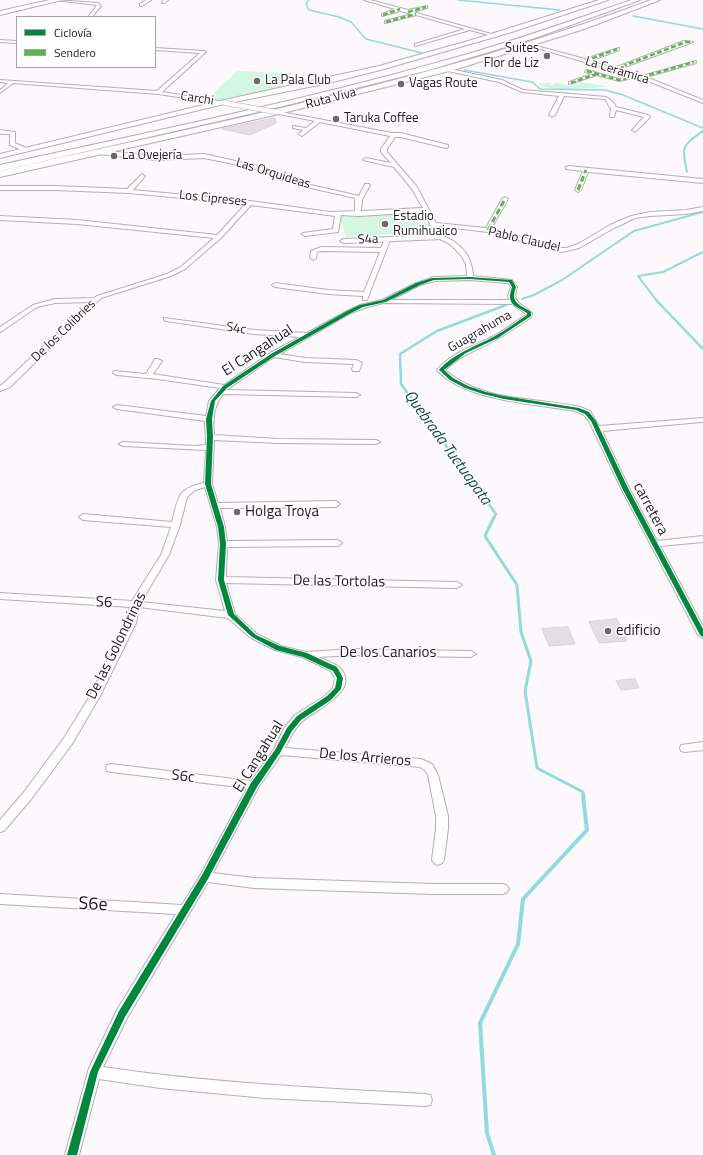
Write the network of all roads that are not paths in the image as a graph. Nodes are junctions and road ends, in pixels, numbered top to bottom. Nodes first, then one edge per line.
1 (45, 0) edge
2 (58, 0) edge
3 (100, 0) edge
4 (106, 0) edge
5 (117, 0) edge
6 (149, 0) edge
7 (366, 0) edge
8 (605, 0) edge
9 (617, 0) edge
10 (622, 0) edge
11 (637, 0) edge
12 (644, 0) edge
13 (656, 0) edge
14 (87, 2) junction
15 (141, 6) dead end
16 (426, 7) dead end
17 (400, 10) junction
18 (0, 12) edge
19 (408, 12) junction
20 (589, 12) junction
21 (601, 13) junction
22 (416, 14) junction
23 (383, 15) dead end
24 (91, 16) edge
25 (386, 22) dead end
26 (469, 29) junction
27 (496, 36) junction
28 (0, 41) edge
29 (16, 42) edge
30 (691, 42) dead end
31 (417, 45) dead end
32 (529, 45) junction
33 (156, 49) edge
34 (617, 49) dead end
35 (585, 61) junction
36 (694, 62) dead end
37 (456, 69) junction
38 (615, 69) junction
39 (587, 71) dead end
40 (596, 74) junction
41 (639, 76) junction
42 (0, 81) edge
43 (12, 82) junction
44 (571, 83) dead end
45 (0, 92) edge
46 (158, 93) junction
47 (562, 95) junction
48 (703, 102) edge
49 (222, 103) junction
50 (614, 108) junction
51 (277, 112) junction
52 (552, 115) dead end
53 (612, 116) dead end
54 (320, 120) junction
55 (295, 127) dead end
56 (308, 130) junction
57 (635, 130) dead end
58 (0, 132) edge
59 (302, 134) dead end
60 (392, 135) junction
61 (446, 146) dead end
62 (26, 150) junction
63 (98, 152) junction
64 (0, 156) edge
65 (366, 160) dead end
66 (0, 163) edge
67 (396, 166) junction
68 (0, 168) edge
69 (568, 168) dead end
70 (586, 170) junction
71 (0, 174) edge
72 (142, 176) dead end
73 (677, 178) junction
74 (703, 181) edge
75 (703, 184) edge
76 (367, 185) dead end
77 (0, 188) edge
78 (578, 190) dead end
79 (129, 191) junction
80 (358, 198) junction
81 (505, 198) dead end
82 (250, 203) junction
83 (703, 209) edge
84 (426, 210) junction
85 (338, 214) junction
86 (358, 214) junction
87 (1, 219) edge
88 (432, 224) junction
89 (488, 230) junction
90 (305, 234) dead end
91 (218, 237) junction
92 (440, 237) junction
93 (387, 240) junction
94 (344, 241) dead end
95 (383, 250) junction
96 (313, 258) dead end
97 (470, 278) junction
98 (275, 285) dead end
99 (367, 294) junction
100 (96, 300) junction
101 (384, 302) junction
102 (513, 302) junction
103 (362, 306) junction
104 (166, 318) dead end
105 (2, 328) edge
106 (307, 335) junction
107 (273, 355) junction
108 (158, 361) dead end
109 (356, 369) dead end
110 (117, 373) dead end
111 (148, 376) junction
112 (0, 389) edge
113 (223, 390) junction
114 (356, 395) dead end
115 (566, 407) joint
116 (116, 408) dead end
117 (209, 419) junction
118 (701, 420) dead end
119 (596, 429) junction
120 (210, 442) junction
121 (376, 442) dead end
122 (123, 444) dead end
123 (208, 484) junction
124 (336, 504) dead end
125 (215, 506) junction
126 (83, 517) dead end
127 (176, 525) junction
128 (703, 539) edge
129 (338, 543) dead end
130 (223, 544) junction
131 (654, 544) junction
132 (221, 580) junction
133 (457, 585) dead end
134 (0, 596) edge
135 (135, 604) junction
136 (231, 615) junction
137 (703, 635) edge
138 (471, 654) dead end
139 (305, 655) junction
140 (703, 746) edge
141 (685, 748) dead end
142 (278, 751) junction
143 (111, 768) dead end
144 (254, 785) junction
145 (0, 828) edge
146 (438, 860) dead end
147 (205, 877) junction
148 (503, 889) dead end
149 (0, 899) edge
150 (186, 910) junction
151 (94, 1072) junction
152 (425, 1100) dead end
153 (72, 1155) edge

1 - 18 main road
2 - 14 street
2 - 18 main road
3 - 14 street
4 - 5 street
6 - 15 street
7 - 17 street
8 - 27 main road, Ruta Viva
9 - 20 highway
10 - 20 highway, Ruta Viva
11 - 21 highway, Ruta Viva
12 - 21 highway
13 - 32 main road, Ruta Viva
14 - 24 street
16 - 19 street
17 - 19 street
17 - 23 street
19 - 22 street
20 - 66 highway, Ruta Viva
21 - 68 highway, Ruta Viva
22 - 25 street
22 - 26 street
26 - 27 street
26 - 31 street
27 - 49 main road, Ruta Viva
28 - 29 street
30 - 38 street
32 - 35 street, La Cerámica
32 - 37 main road, Ruta Viva
33 - 46 street
34 - 35 street
35 - 38 street, La Cerámica
36 - 41 street
37 - 47 street
37 - 51 main road, Ruta Viva
38 - 41 street, La Cerámica
39 - 40 street
40 - 41 street
40 - 44 street
41 - 48 street, La Cerámica
42 - 43 street, Carchi
43 - 45 street
43 - 46 street, Carchi
46 - 49 street, Carchi
47 - 50 street
47 - 52 street
49 - 51 street, Carchi, bridge
49 - 62 main road, Ruta Viva
50 - 53 street
50 - 57 street
51 - 54 street, Carchi
51 - 63 main road, Ruta Viva
54 - 56 street
54 - 60 street, Carchi
55 - 56 street
56 - 59 street
58 - 62 street
60 - 61 street, Carchi
60 - 67 street
62 - 64 main road, Ruta Viva
63 - 71 main road, Ruta Viva
63 - 80 street, Las Orquideas
65 - 67 street
67 - 84 street
69 - 70 street
70 - 73 street
70 - 78 street
72 - 79 street
73 - 74 street
73 - 75 street
76 - 80 street
77 - 79 street, Los Cipreses
79 - 82 street, Los Cipreses
80 - 86 street
81 - 89 street
82 - 85 street, Los Cipreses
82 - 91 street, De los Colibries
83 - 89 street, Pablo Claudel
84 - 86 street, Los Cipreses
84 - 88 street
85 - 86 street, Los Cipreses
85 - 90 street
87 - 91 street
88 - 89 street, Pablo Claudel
88 - 92 street
91 - 100 street, De los Colibries
92 - 93 street, S4a
92 - 97 street
93 - 94 street, S4a
93 - 95 street
95 - 96 street
95 - 99 street
97 - 101 street, El Cangahual
97 - 102 street, Guagrahuma
98 - 99 street
99 - 103 street
100 - 105 street
100 - 112 street, De los Colibries
101 - 102 street
101 - 103 street, El Cangahual
102 - 115 street, Guagrahuma
103 - 106 street, El Cangahual
104 - 106 street, S4c
106 - 107 street, El Cangahual
107 - 109 street
107 - 113 street, El Cangahual
108 - 111 street
110 - 111 street
111 - 113 street
113 - 114 street
113 - 117 street, El Cangahual
115 - 119 street, carretera
116 - 117 street
117 - 120 street, El Cangahual
118 - 119 street
119 - 131 street, carretera
120 - 121 street
120 - 122 street
120 - 123 street, El Cangahual
123 - 125 street, El Cangahual
123 - 127 street, De las Golondrinas
124 - 125 street
125 - 130 street, El Cangahual
126 - 127 street
127 - 135 street, De las Golondrinas
128 - 131 street
129 - 130 street
130 - 132 street, El Cangahual
131 - 137 street, carretera
132 - 133 street, De las Tortolas
132 - 136 street, El Cangahual
134 - 135 street, S6
135 - 136 street, S6
135 - 145 street, De las Golondrinas
136 - 139 street, El Cangahual
138 - 139 street, De los Canarios
139 - 142 street, El Cangahual
140 - 141 street
142 - 144 street, El Cangahual
142 - 146 street, De los Arrieros
143 - 144 street, S6c
144 - 147 street, El Cangahual
147 - 148 street
147 - 150 street, El Cangahual
149 - 150 street, S6e
150 - 151 street, El Cangahual
151 - 152 street
151 - 153 street, El Cangahual

